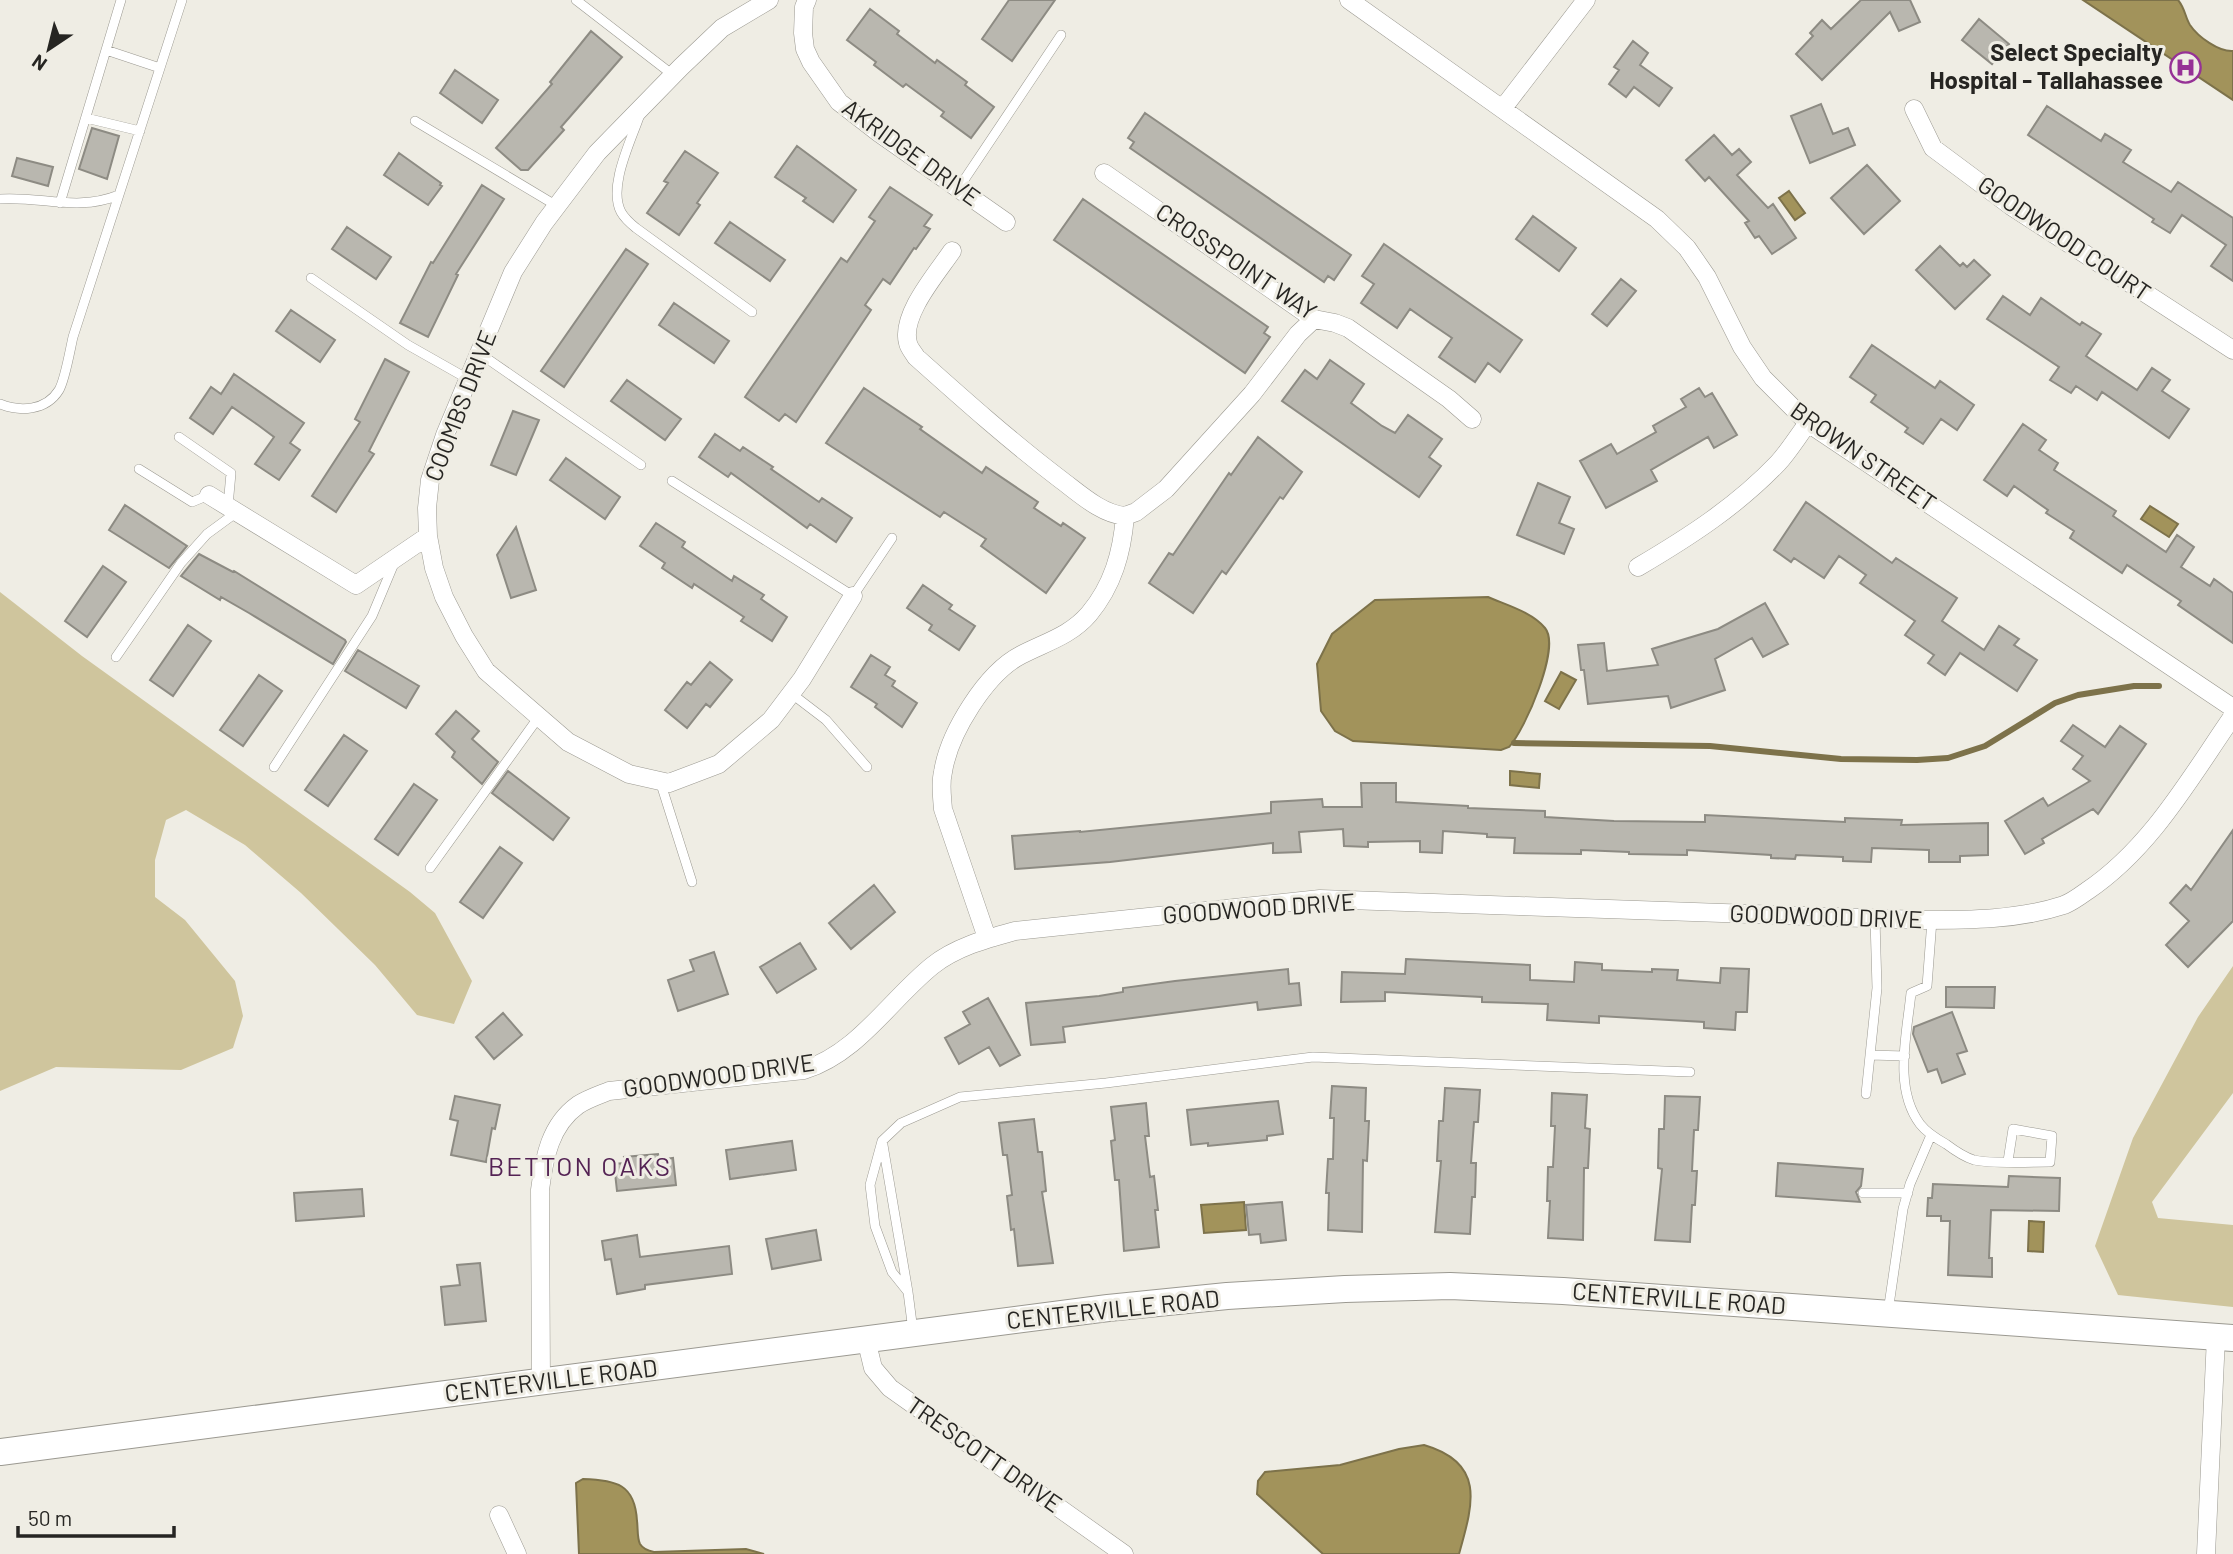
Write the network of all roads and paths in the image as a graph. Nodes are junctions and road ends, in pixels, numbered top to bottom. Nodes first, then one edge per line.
1 (121, 0) edge
2 (181, 0) edge
3 (576, 0) edge
4 (769, 0) edge
5 (807, 0) edge
6 (1349, 0) edge
7 (1587, 0) edge
8 (1061, 36) dead end
9 (106, 50) junction
10 (160, 68) junction
11 (673, 75) junction
12 (642, 106) junction
13 (1503, 108) junction
14 (1914, 109) dead end
15 (86, 118) junction
16 (415, 121) dead end
17 (140, 131) junction
18 (1104, 173) dead end
19 (958, 189) junction
20 (119, 195) junction
21 (0, 199) edge
22 (60, 203) junction
23 (556, 206) junction
24 (1006, 222) dead end
25 (952, 251) dead end
26 (311, 278) dead end
27 (752, 312) dead end
28 (1314, 319) junction
29 (2233, 350) edge
30 (479, 353) junction
31 (468, 379) junction
32 (0, 404) edge
33 (1472, 419) dead end
34 (1808, 424) junction
35 (179, 437) dead end
36 (641, 465) dead end
37 (139, 469) dead end
38 (672, 481) dead end
39 (209, 495) joint
40 (232, 509) junction
41 (1125, 516) junction
42 (428, 536) junction
43 (892, 538) dead end
44 (397, 556) junction
45 (1638, 567) dead end
46 (853, 596) junction
47 (116, 657) dead end
48 (792, 694) junction
49 (2233, 708) edge
50 (2233, 716) edge
51 (538, 718) junction
52 (274, 767) dead end
53 (867, 767) dead end
54 (660, 781) junction
55 (430, 868) dead end
56 (692, 882) dead end
57 (1875, 919) junction
58 (1932, 920) junction
59 (987, 938) junction
60 (1870, 1055) junction
61 (1905, 1056) junction
62 (1690, 1072) dead end
63 (1866, 1094) dead end
64 (1931, 1135) junction
65 (882, 1141) junction
66 (2008, 1161) junction
67 (1863, 1193) dead end
68 (1908, 1193) junction
69 (908, 1292) junction
70 (1888, 1314) junction
71 (913, 1333) junction
72 (2225, 1338) edge
73 (866, 1339) junction
74 (541, 1383) junction
75 (0, 1452) edge
76 (499, 1516) dead end
77 (517, 1554) edge
78 (1124, 1554) edge
79 (2206, 1554) edge

1 - 9 lane
2 - 10 lane
3 - 11 lane
4 - 11 street, COOMBS DRIVE
5 - 19 street, AKRIDGE DRIVE
6 - 13 street, BROWN STREET
7 - 13 street
8 - 19 lane
9 - 10 lane
9 - 15 lane
10 - 17 lane
11 - 12 street, COOMBS DRIVE
12 - 23 street, COOMBS DRIVE
12 - 27 lane
13 - 34 street, BROWN STREET
14 - 29 street, GOODWOOD COURT
15 - 17 lane
15 - 22 lane
16 - 23 lane
17 - 20 lane
18 - 28 street, CROSSPOINT WAY
19 - 24 street, AKRIDGE DRIVE
20 - 22 lane
20 - 32 lane
21 - 22 lane
23 - 30 street, COOMBS DRIVE
25 - 41 street
26 - 31 lane
28 - 33 street, CROSSPOINT WAY
28 - 41 street
30 - 31 street, COOMBS DRIVE
30 - 36 lane
31 - 42 street, COOMBS DRIVE
34 - 45 street
34 - 49 street, BROWN STREET
35 - 40 lane
37 - 39 lane
38 - 46 lane
39 - 40 street
40 - 44 street
40 - 47 lane
41 - 59 street
42 - 44 street
42 - 51 street, COOMBS DRIVE
43 - 46 lane
44 - 52 lane
46 - 48 street, COOMBS DRIVE
48 - 53 lane
48 - 54 street, COOMBS DRIVE
50 - 58 street, GOODWOOD DRIVE
51 - 54 street, COOMBS DRIVE
51 - 55 lane
54 - 56 lane
57 - 58 street, GOODWOOD DRIVE
57 - 59 street, GOODWOOD DRIVE
57 - 60 lane
58 - 61 lane
59 - 74 street, GOODWOOD DRIVE
60 - 61 lane
60 - 63 lane
61 - 64 lane
62 - 65 lane
64 - 66 lane
64 - 68 lane
65 - 69 lane
65 - 69 lane
66 - 66 lane
67 - 68 lane
68 - 70 lane
69 - 71 lane
70 - 71 main road, CENTERVILLE ROAD
70 - 72 main road, CENTERVILLE ROAD
71 - 73 main road, CENTERVILLE ROAD
72 - 79 street
73 - 74 main road, CENTERVILLE ROAD
73 - 78 street, TRESCOTT DRIVE
74 - 75 main road, CENTERVILLE ROAD
76 - 77 street

